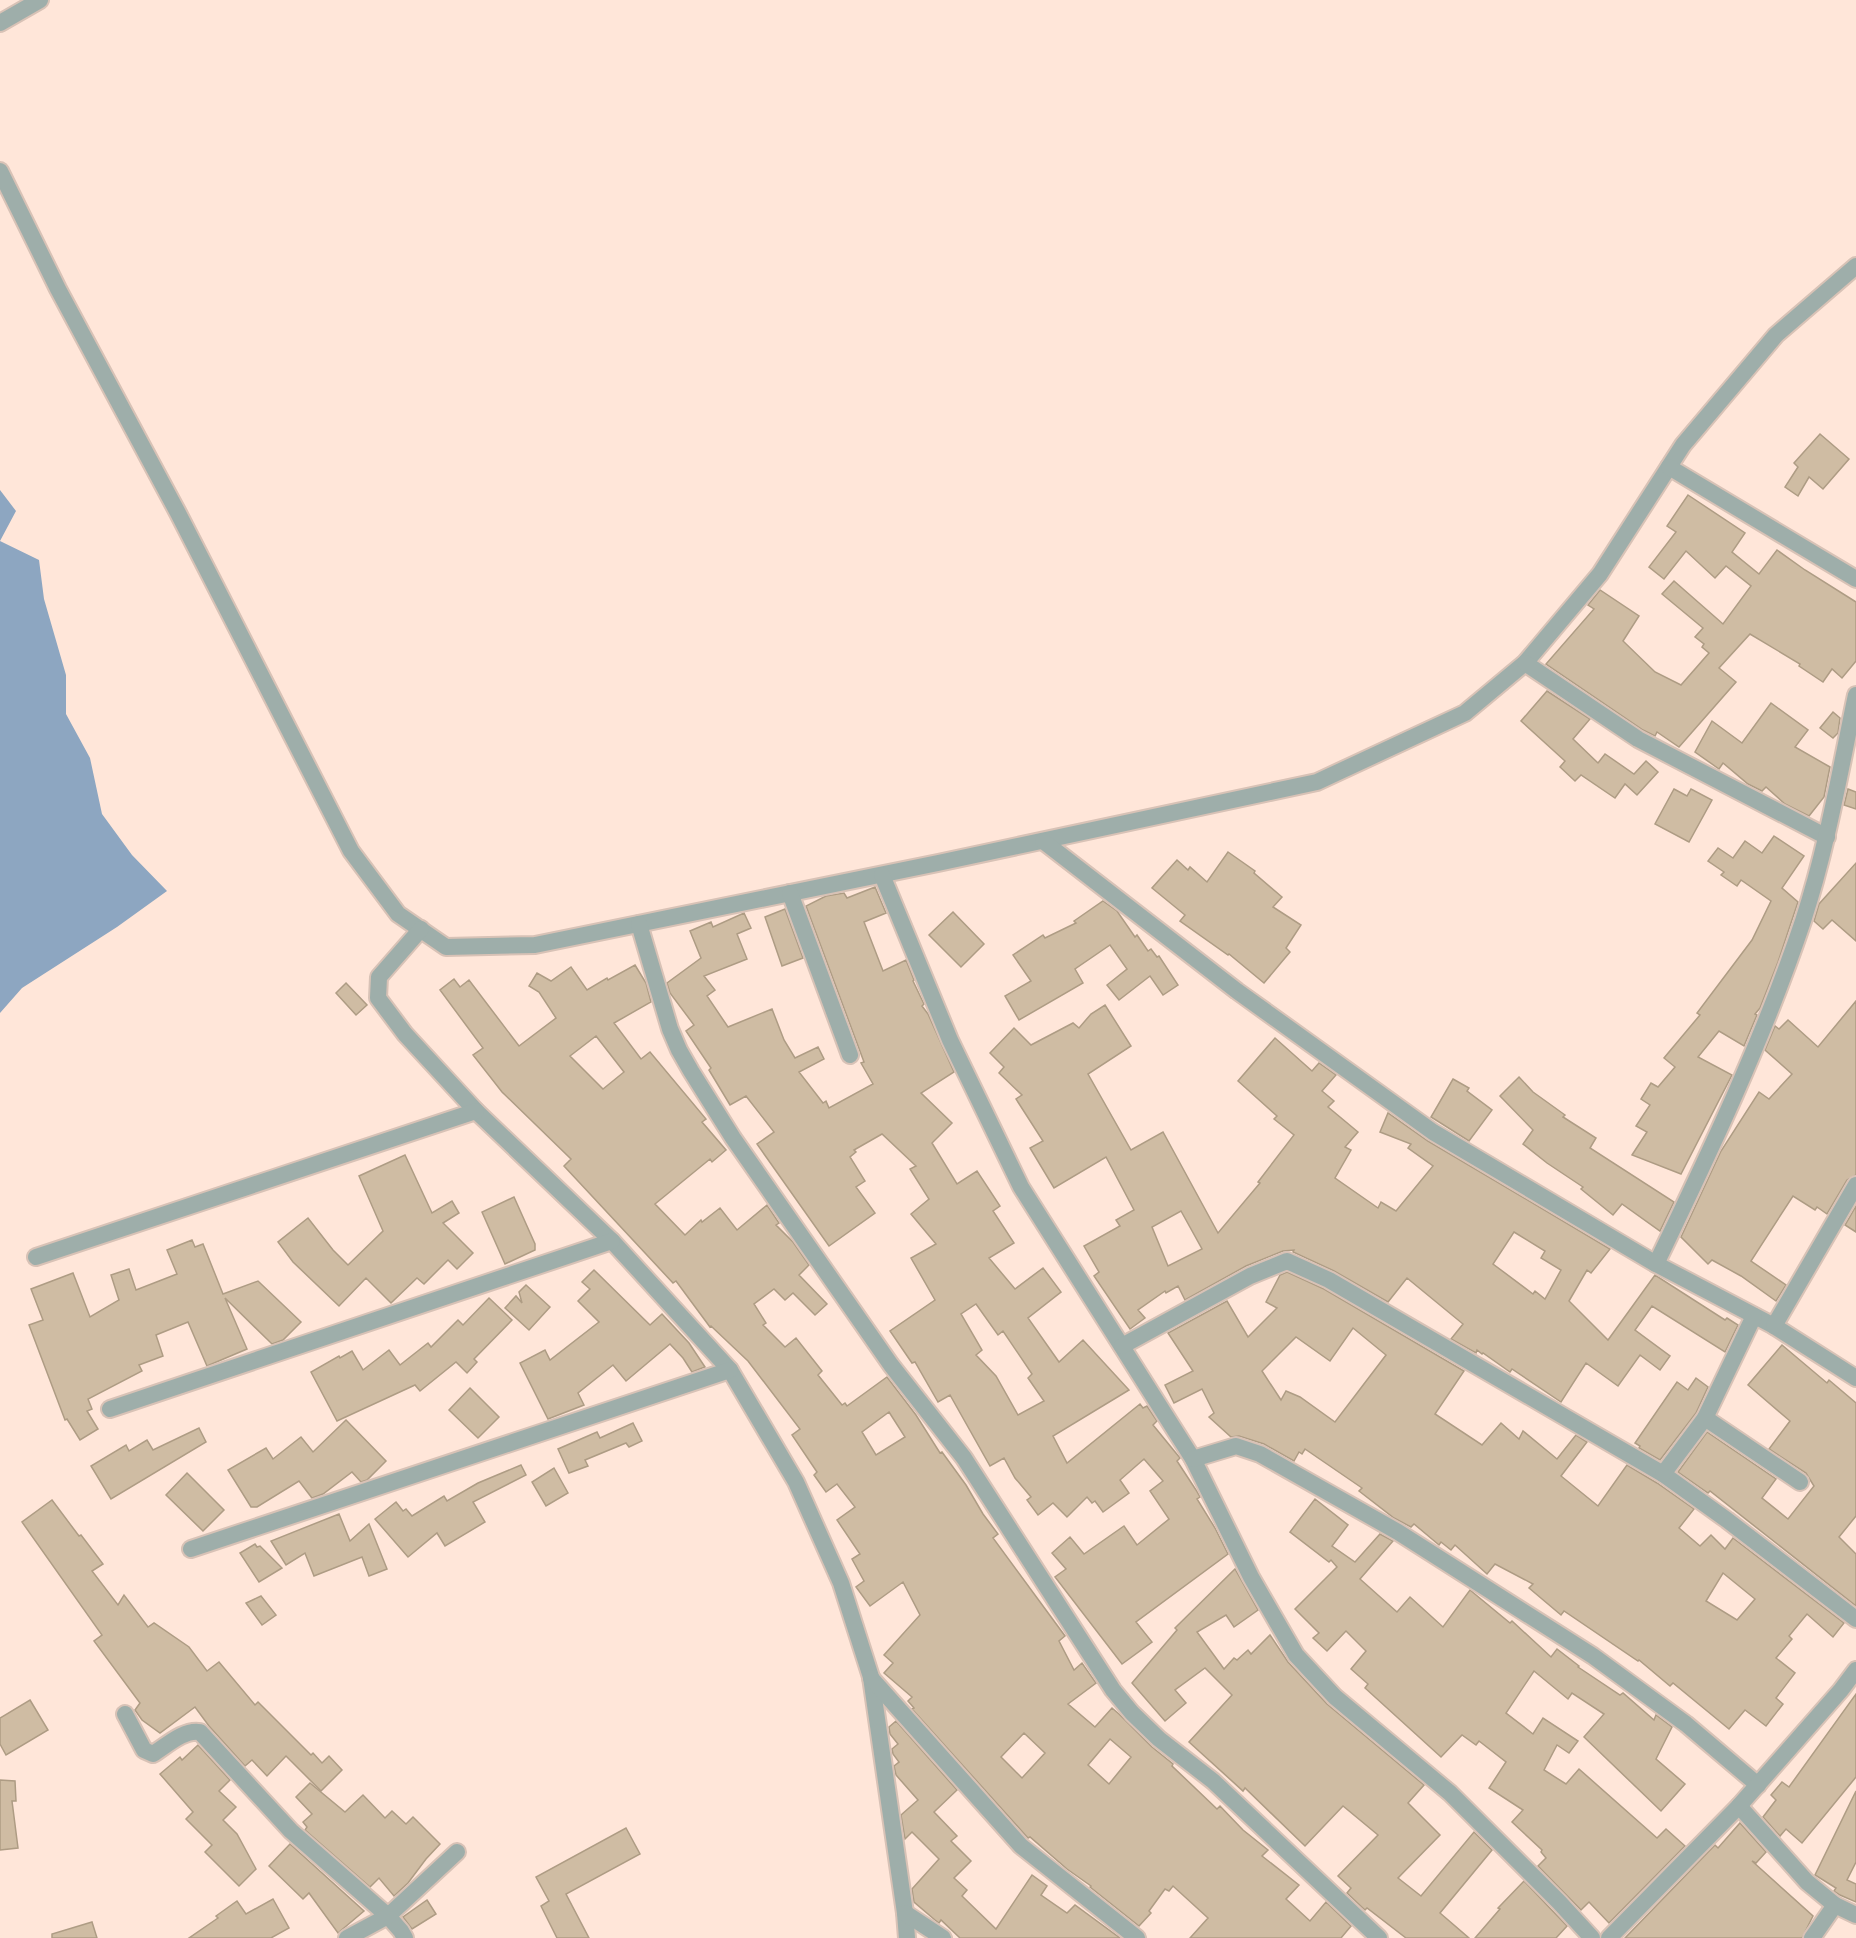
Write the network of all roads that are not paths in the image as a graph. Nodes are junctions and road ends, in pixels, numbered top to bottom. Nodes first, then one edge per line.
1 (40, 0) edge
2 (12, 7) edge
3 (0, 23) edge
4 (0, 171) edge
5 (1856, 266) edge
6 (1669, 467) junction
7 (1856, 579) edge
8 (1525, 663) junction
9 (1856, 695) edge
10 (1827, 837) junction
11 (1043, 841) junction
12 (882, 875) junction
13 (790, 893) junction
14 (639, 924) junction
15 (421, 929) junction
16 (850, 1055) dead end
17 (476, 1111) junction
18 (1856, 1185) edge
19 (612, 1241) junction
20 (36, 1257) dead end
21 (1656, 1264) junction
22 (1754, 1316) junction
23 (1774, 1326) junction
24 (1122, 1346) junction
25 (730, 1370) junction
26 (1856, 1378) edge
27 (110, 1409) dead end
28 (1705, 1418) junction
29 (1192, 1460) junction
30 (1663, 1474) junction
31 (1800, 1482) dead end
32 (191, 1549) dead end
33 (1856, 1619) edge
34 (1856, 1670) edge
35 (871, 1677) junction
36 (125, 1714) dead end
37 (1758, 1785) junction
38 (1739, 1806) junction
39 (457, 1852) dead end
40 (1835, 1905) junction
41 (905, 1913) junction
42 (388, 1916) junction
43 (1856, 1916) edge
44 (347, 1938) edge
45 (405, 1938) edge
46 (907, 1938) edge
47 (943, 1938) edge
48 (1137, 1938) edge
49 (1378, 1938) edge
50 (1592, 1938) edge
51 (1609, 1938) edge
52 (1812, 1938) edge

1 - 2 street
2 - 3 street
4 - 15 street
5 - 6 street
6 - 7 street
6 - 8 street
8 - 10 street
8 - 11 street
9 - 10 street
10 - 21 street
11 - 12 street
11 - 21 street
12 - 13 street
12 - 24 street
13 - 14 street
13 - 16 street
14 - 15 street
14 - 49 street
15 - 17 street
17 - 19 street
17 - 20 street
18 - 23 street
19 - 25 street
19 - 27 street
21 - 22 street
22 - 23 street
22 - 28 street
23 - 26 street
24 - 29 street
24 - 30 street
25 - 32 street
25 - 35 street
28 - 30 street
28 - 31 street
29 - 37 street
29 - 50 street
30 - 33 street
34 - 37 street
35 - 41 street
35 - 48 street
36 - 42 street
37 - 38 street
38 - 40 street
38 - 51 street
39 - 42 street
40 - 43 street
40 - 52 street
41 - 46 street
41 - 47 street
42 - 44 street
42 - 45 street

